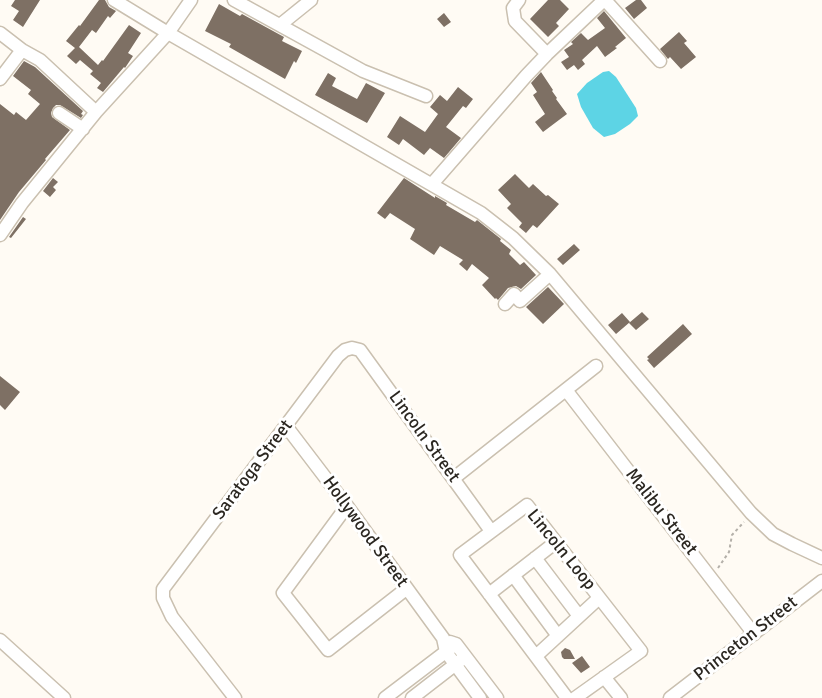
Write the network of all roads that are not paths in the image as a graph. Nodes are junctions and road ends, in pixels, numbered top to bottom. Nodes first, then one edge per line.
1 (114, 0) edge
2 (191, 0) edge
3 (234, 0) edge
4 (311, 0) edge
5 (519, 0) edge
6 (605, 0) edge
7 (280, 25) junction
8 (0, 33) edge
9 (168, 33) junction
10 (22, 50) junction
11 (547, 54) junction
12 (660, 61) dead end
13 (0, 79) edge
14 (426, 96) dead end
15 (96, 112) junction
16 (59, 113) dead end
17 (83, 129) junction
18 (432, 184) junction
19 (0, 235) edge
20 (550, 274) junction
21 (505, 304) dead end
22 (352, 348) joint
23 (596, 366) dead end
24 (566, 390) junction
25 (286, 426) junction
26 (454, 478) junction
27 (347, 506) junction
28 (491, 531) junction
29 (556, 542) junction
30 (534, 558) junction
31 (822, 558) edge
32 (513, 575) junction
33 (822, 581) edge
34 (406, 590) junction
35 (489, 594) junction
36 (599, 598) junction
37 (579, 616) junction
38 (754, 634) junction
39 (558, 636) junction
40 (0, 640) edge
41 (451, 648) junction
42 (536, 656) junction
43 (466, 657) junction
44 (454, 665) junction
45 (604, 677) junction
46 (64, 698) edge
47 (234, 698) edge
48 (385, 698) edge
49 (412, 698) edge
50 (480, 698) edge
51 (497, 698) edge
52 (567, 698) edge
53 (575, 698) edge
54 (621, 698) edge
55 (670, 698) edge

1 - 9 street
2 - 9 street
3 - 7 street
4 - 7 street
5 - 11 street
6 - 11 street
6 - 12 street
7 - 14 street
8 - 10 street
9 - 15 street
9 - 18 street
10 - 13 street
10 - 15 street
11 - 18 street
15 - 17 street
16 - 17 street
17 - 19 street
18 - 20 street
20 - 21 street
20 - 31 street
22 - 25 street, Saratoga Street
22 - 26 street, Lincoln Street
23 - 24 street
24 - 26 street
24 - 38 street, Malibu Street
25 - 27 street, Hollywood Street
25 - 47 street, Saratoga Street
26 - 28 street, Lincoln Street
27 - 34 street, Hollywood Street
27 - 34 street
28 - 29 street, Lincoln Loop
28 - 35 street, Lincoln Loop
29 - 30 street
29 - 36 street, Lincoln Loop
30 - 32 street
30 - 37 street
32 - 35 street
32 - 39 street
33 - 38 street, Princeton Street
34 - 41 street, Hollywood Street
35 - 42 street, Lincoln Loop
36 - 37 street
36 - 45 street, Lincoln Loop
37 - 39 street
38 - 55 street, Princeton Street
39 - 42 street
40 - 46 street
41 - 43 street
41 - 44 street
41 - 48 street
42 - 52 street, Lincoln Loop
43 - 44 street
43 - 51 street
44 - 49 street
44 - 50 street
45 - 53 street, Lincoln Loop
45 - 54 street

